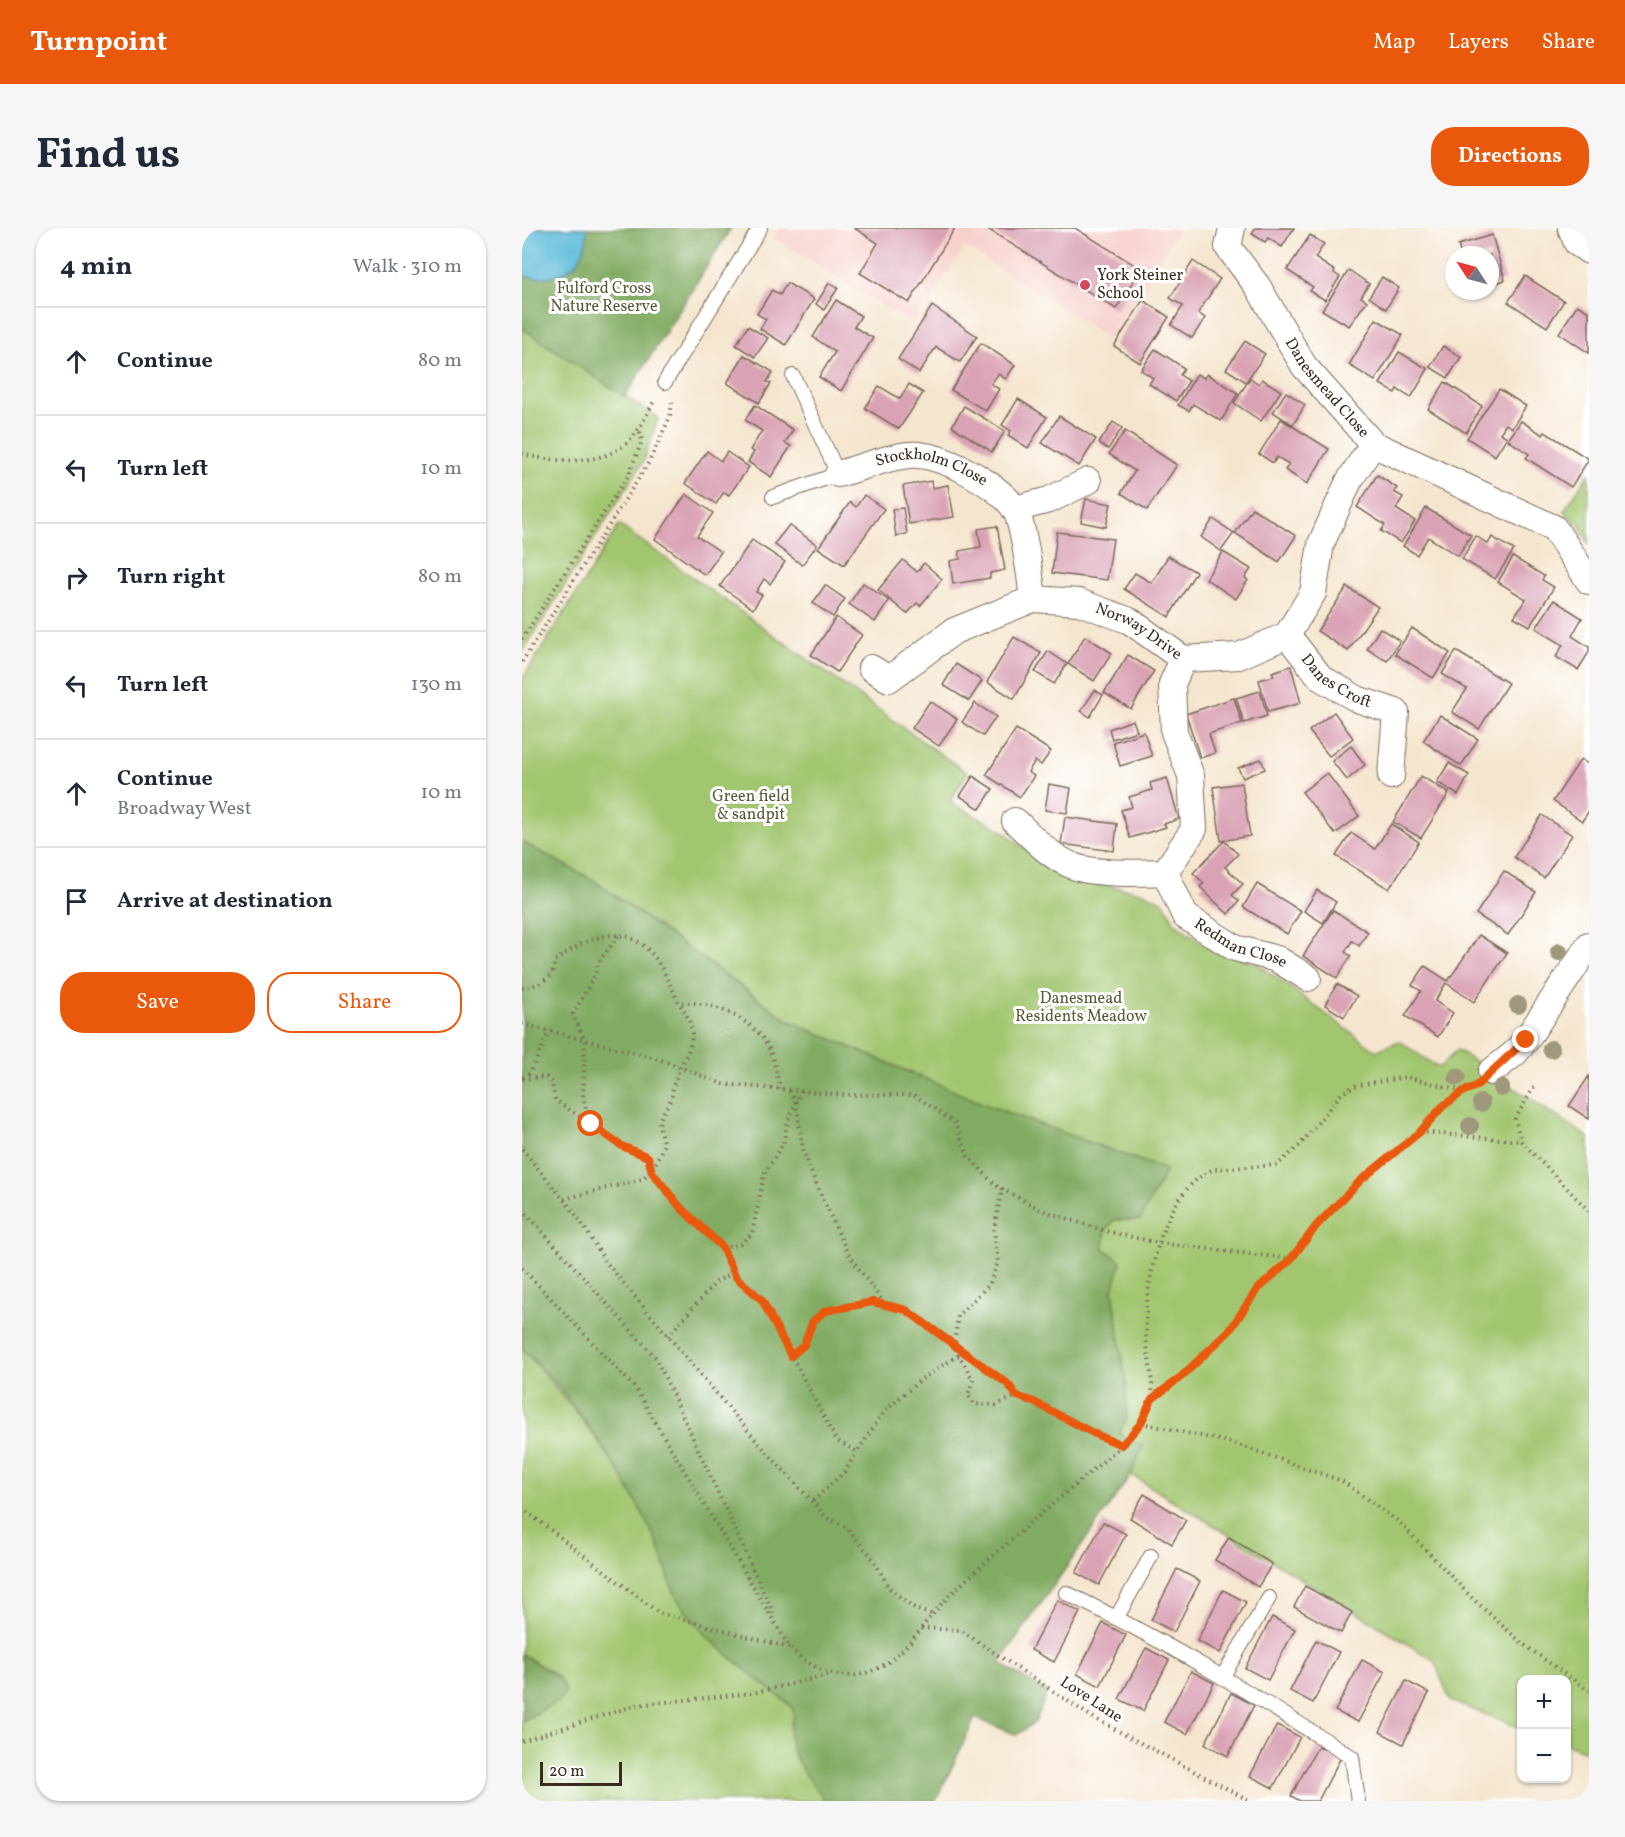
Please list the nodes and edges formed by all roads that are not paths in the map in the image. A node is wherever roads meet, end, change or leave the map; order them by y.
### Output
1 (760, 228) edge
2 (1232, 228) edge
3 (1571, 228) edge
4 (1589, 251) edge
5 (793, 376) dead end
6 (665, 382) road end
7 (1373, 444) junction
8 (838, 474) junction
9 (1088, 481) dead end
10 (773, 497) dead end
11 (1015, 509) junction
12 (1589, 581) edge
13 (1033, 599) junction
14 (1287, 635) junction
15 (1183, 659) junction
16 (871, 668) dead end
17 (1391, 776) dead end
18 (1015, 821) dead end
19 (1166, 872) junction
20 (1589, 945) edge
21 (1308, 978) dead end
22 (1491, 1072) road end
23 (1151, 1556) dead end
24 (1066, 1593) dead end
25 (1269, 1598) dead end
26 (1117, 1617) junction
27 (1223, 1676) junction
28 (1358, 1801) edge

1 - 6 lane
2 - 7 street, Danesmead Close
3 - 4 street
5 - 8 lane
7 - 12 street, Danesmead Close
7 - 14 street
8 - 10 lane
8 - 11 street, Stockholm Close
9 - 11 street
11 - 13 street
13 - 15 street, Norway Drive
13 - 16 street, Norway Drive
14 - 15 street, Norway Drive
14 - 17 street, Danes Croft
15 - 19 street
18 - 19 street
19 - 21 street, Redman Close
20 - 22 street
23 - 26 lane
24 - 26 lane
25 - 27 lane
26 - 27 lane
27 - 28 lane

